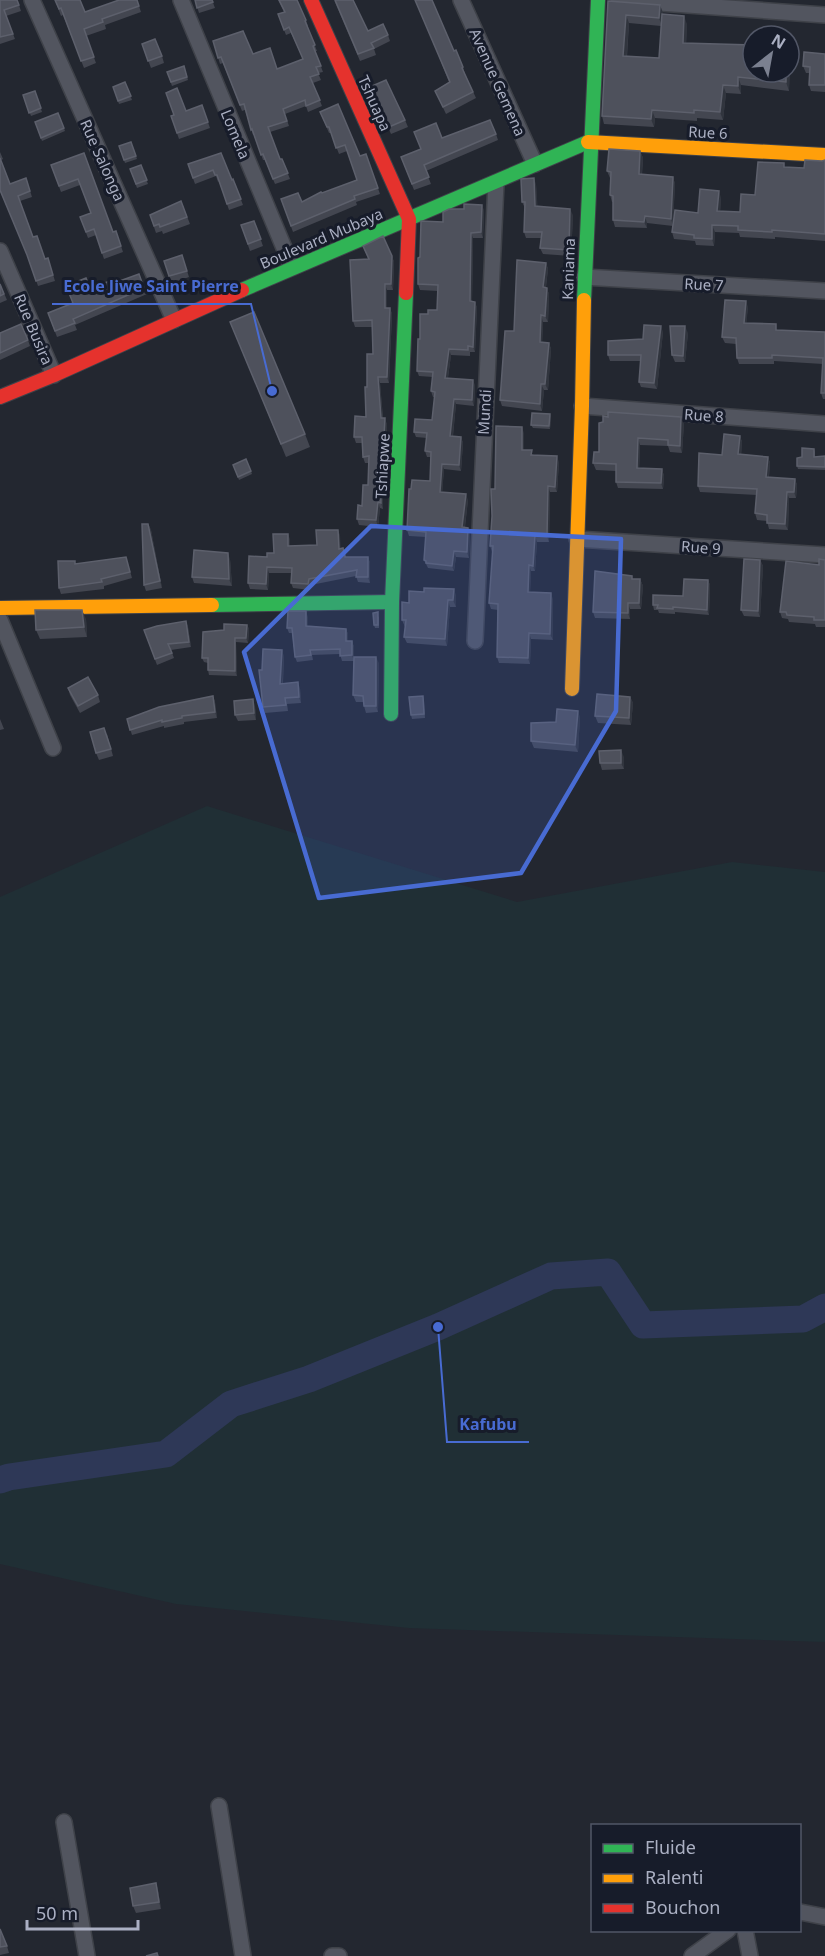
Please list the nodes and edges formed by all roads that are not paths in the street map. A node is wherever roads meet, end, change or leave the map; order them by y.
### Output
1 (32, 0) edge
2 (181, 0) edge
3 (311, 0) edge
4 (462, 0) edge
5 (598, 0) edge
6 (618, 0) edge
7 (825, 15) edge
8 (590, 142) junction
9 (825, 155) edge
10 (535, 164) junction
11 (496, 183) junction
12 (409, 219) junction
13 (0, 251) edge
14 (292, 267) junction
15 (584, 277) junction
16 (825, 291) edge
17 (174, 321) junction
18 (54, 375) junction
19 (0, 397) edge
20 (582, 406) junction
21 (825, 424) edge
22 (577, 538) junction
23 (825, 555) edge
24 (392, 602) junction
25 (0, 608) edge
26 (0, 620) edge
27 (475, 641) dead end
28 (572, 689) dead end
29 (391, 714) dead end
30 (53, 748) dead end
31 (219, 1806) dead end
32 (64, 1821) dead end
33 (801, 1912) edge
34 (825, 1917) edge
35 (725, 1932) edge
36 (745, 1932) edge
37 (87, 1956) edge
38 (243, 1956) edge
39 (332, 1956) edge
40 (339, 1956) edge
41 (692, 1956) edge
42 (750, 1956) edge

1 - 17 street, Rue Salonga
2 - 14 street, Lomela
3 - 12 street, Tshuapa
4 - 10 street, Avenue Gemena
5 - 8 street, Kaniama
6 - 7 street
8 - 9 street, Rue 6
8 - 10 street, Boulevard Mubaya
8 - 15 street, Kaniama
10 - 11 street, Boulevard Mubaya
11 - 12 street, Boulevard Mubaya
11 - 27 street, Mundi
12 - 14 street, Boulevard Mubaya
12 - 24 street, Tshiapwe
13 - 18 street, Rue Busira
14 - 17 street, Boulevard Mubaya
15 - 16 street, Rue 7
15 - 20 street, Kaniama
17 - 18 street, Boulevard Mubaya
18 - 19 street, Boulevard Mubaya
20 - 21 street, Rue 8
20 - 22 street, Kaniama
22 - 23 street, Rue 9
22 - 28 street, Kaniama
24 - 25 street
24 - 29 street, Tshiapwe
26 - 30 street
31 - 38 street
32 - 37 street
33 - 34 street
35 - 41 street
36 - 42 street
39 - 40 street

